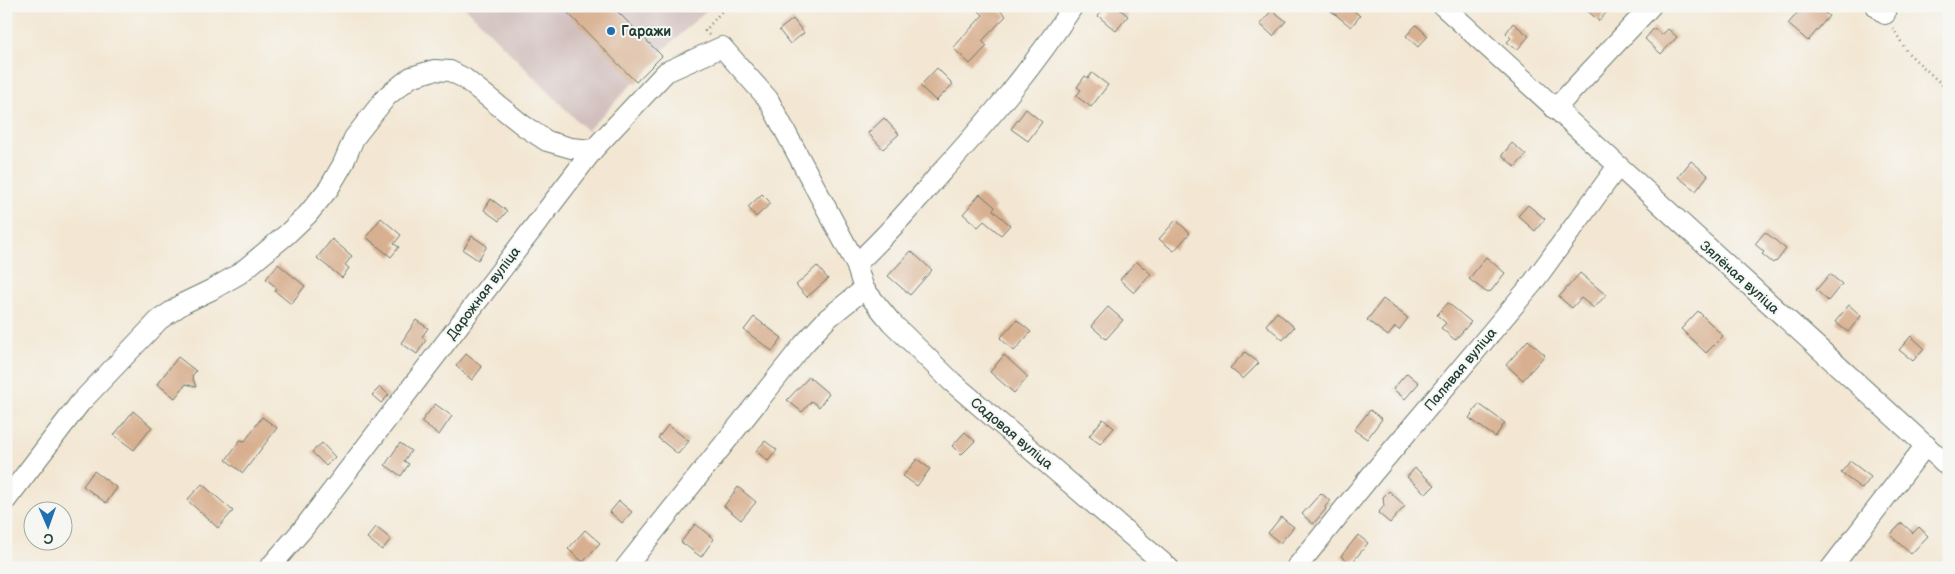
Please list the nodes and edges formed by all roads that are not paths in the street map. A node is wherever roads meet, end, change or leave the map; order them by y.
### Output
1 (1073, 6) edge
2 (1443, 6) edge
3 (1651, 6) edge
4 (722, 46) joint
5 (1555, 109) junction
6 (593, 150) junction
7 (1618, 166) junction
8 (856, 264) junction
9 (864, 289) junction
10 (1926, 445) junction
11 (1949, 466) edge
12 (6, 500) edge
13 (269, 568) edge
14 (626, 568) edge
15 (1169, 568) edge
16 (1296, 568) edge
17 (1831, 568) edge

1 - 8 street
2 - 5 street, Зялёная вуліца
3 - 5 street
4 - 6 street, Дарожная вуліца
4 - 8 street, Садовая вуліца
5 - 7 street, Зялёная вуліца
6 - 12 street
6 - 13 street, Дарожная вуліца
7 - 10 street, Зялёная вуліца
7 - 16 street, Палявая вуліца
8 - 9 street, Садовая вуліца
9 - 14 street
9 - 15 street, Садовая вуліца
10 - 11 street, Зялёная вуліца
10 - 17 street

